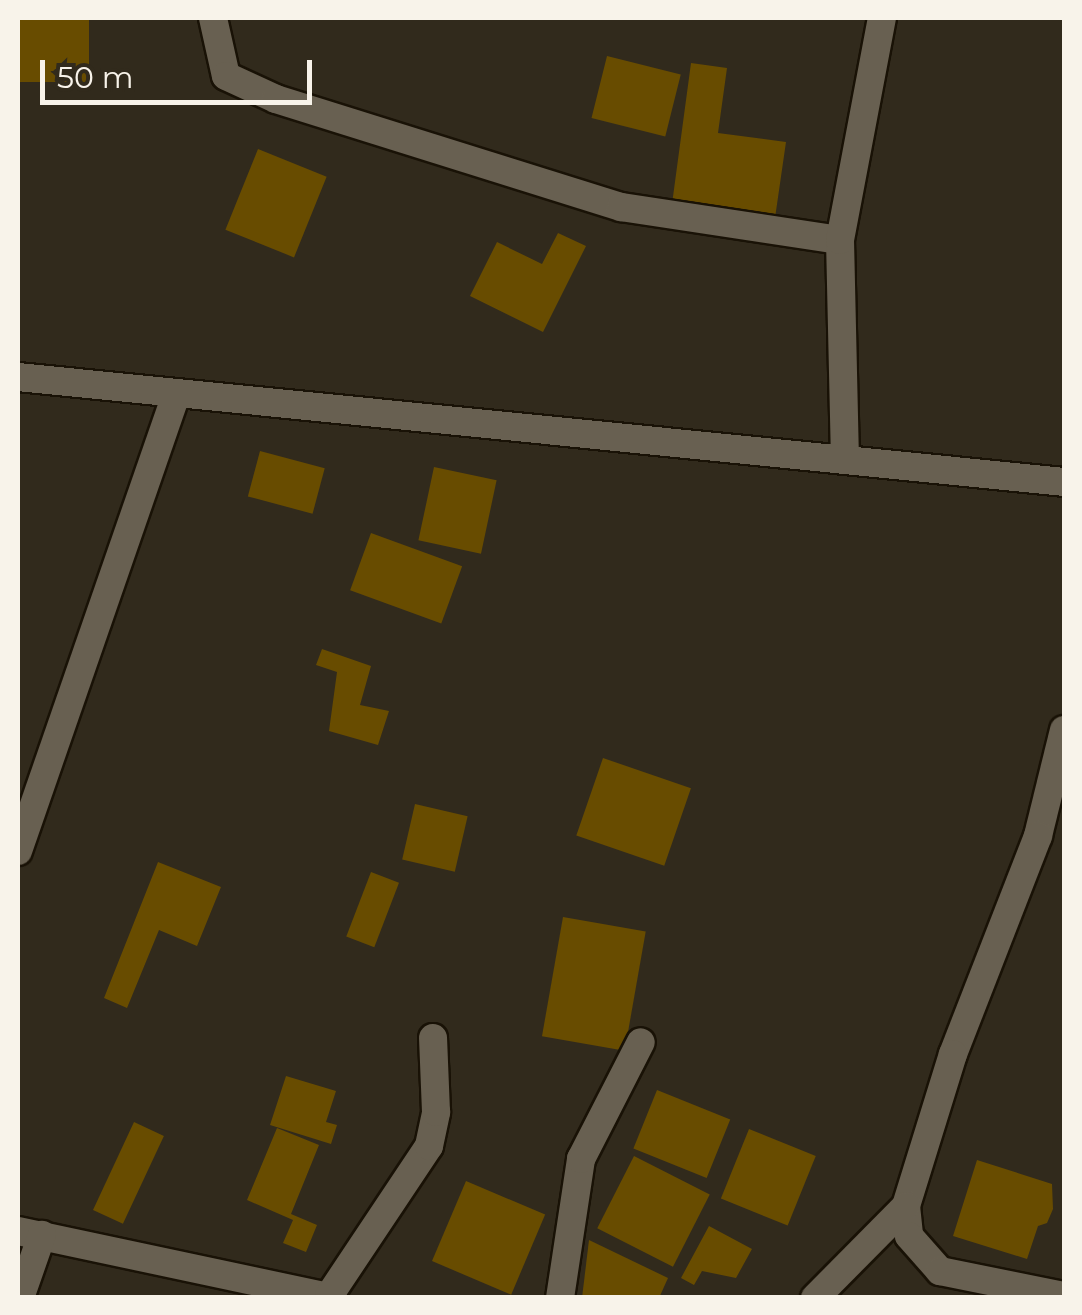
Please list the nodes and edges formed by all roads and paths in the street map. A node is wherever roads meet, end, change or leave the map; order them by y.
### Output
1 (213, 18) edge
2 (882, 18) edge
3 (840, 240) junction
4 (18, 377) edge
5 (176, 396) junction
6 (845, 458) junction
7 (1064, 485) edge
8 (1064, 730) edge
9 (18, 852) edge
10 (433, 1038) dead end
11 (641, 1042) dead end
12 (906, 1206) junction
13 (30, 1233) edge
14 (1025, 1293) edge
15 (1064, 1296) edge
16 (331, 1297) edge
17 (20, 1298) edge
18 (560, 1298) edge
19 (816, 1298) edge

1 - 3 street
2 - 3 street
3 - 6 street
4 - 5 street
5 - 6 street
5 - 9 street
6 - 7 street
8 - 12 street
10 - 16 street
11 - 18 street
12 - 14 street
12 - 19 street
13 - 16 street
13 - 17 street
14 - 15 street

